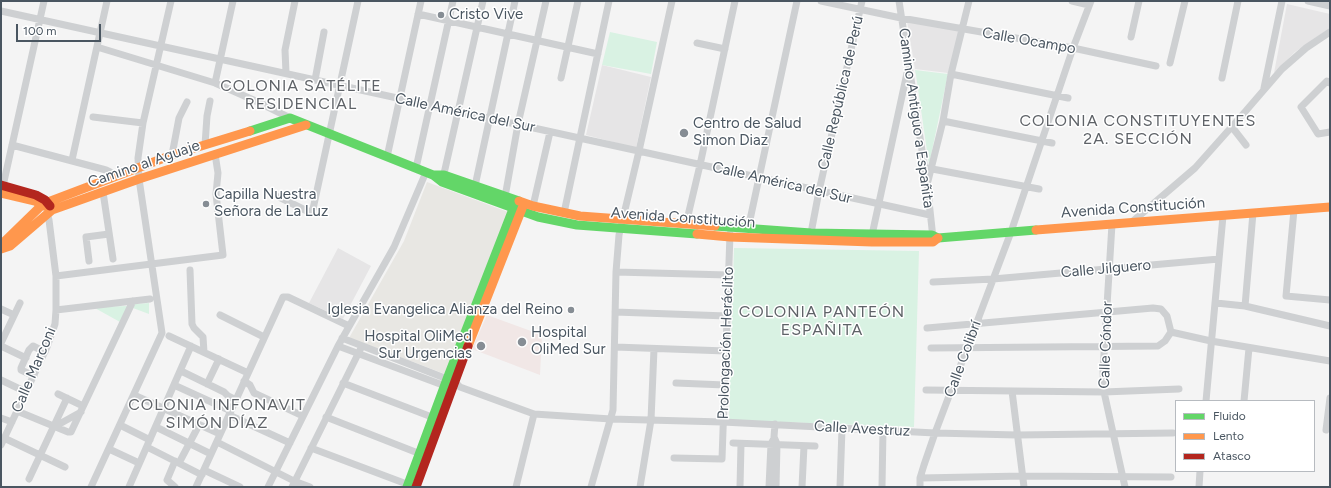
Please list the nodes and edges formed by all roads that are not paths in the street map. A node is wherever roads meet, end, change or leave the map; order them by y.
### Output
1 (44, 1) edge
2 (107, 1) edge
3 (171, 1) edge
4 (233, 1) edge
5 (295, 1) edge
6 (358, 1) edge
7 (421, 1) edge
8 (453, 1) edge
9 (483, 1) edge
10 (515, 1) edge
11 (546, 1) edge
12 (578, 1) edge
13 (609, 1) edge
14 (672, 1) edge
15 (735, 1) edge
16 (797, 1) edge
17 (821, 1) edge
18 (862, 1) edge
19 (899, 1) edge
20 (969, 1) edge
21 (1072, 1) edge
22 (1139, 1) edge
23 (1185, 1) edge
24 (1238, 1) edge
25 (1282, 1) edge
26 (1308, 1) edge
27 (1090, 3) edge
28 (1330, 6) edge
29 (860, 10) junction
30 (1, 11) edge
31 (418, 14) junction
32 (901, 18) junction
33 (40, 19) junction
34 (448, 21) junction
35 (477, 27) junction
36 (962, 29) junction
37 (100, 32) junction
38 (324, 32) dead end
39 (1330, 32) edge
40 (508, 34) junction
41 (1131, 38) dead end
42 (537, 40) junction
43 (697, 43) dead end
44 (161, 46) junction
45 (97, 47) junction
46 (568, 47) junction
47 (1073, 48) junction
48 (725, 49) junction
49 (598, 54) junction
50 (221, 59) junction
51 (1170, 63) dead end
52 (156, 66) junction
53 (1156, 66) dead end
54 (908, 68) junction
55 (286, 73) junction
56 (951, 74) junction
57 (561, 78) dead end
58 (1222, 78) dead end
59 (315, 80) junction
60 (215, 83) junction
61 (1330, 83) edge
62 (339, 85) junction
63 (1263, 90) junction
64 (1058, 95) junction
65 (399, 98) junction
66 (1068, 98) dead end
67 (210, 101) dead end
68 (187, 102) dead end
69 (430, 105) junction
70 (458, 111) junction
71 (93, 117) dead end
72 (290, 118) junction
73 (489, 118) junction
74 (943, 121) junction
75 (143, 123) junction
76 (518, 124) junction
77 (306, 125) junction
78 (1232, 127) junction
79 (550, 132) junction
80 (1330, 132) edge
81 (329, 133) junction
82 (580, 138) junction
83 (1043, 141) junction
84 (1052, 143) dead end
85 (12, 145) junction
86 (204, 145) junction
87 (1246, 145) dead end
88 (639, 151) junction
89 (216, 154) junction
90 (172, 155) junction
91 (386, 157) junction
92 (72, 160) junction
93 (700, 165) junction
94 (138, 167) junction
95 (416, 168) junction
96 (928, 168) junction
97 (430, 173) junction
98 (116, 175) junction
99 (759, 178) junction
100 (139, 179) junction
101 (443, 179) junction
102 (475, 186) junction
103 (2, 188) edge
104 (1027, 188) junction
105 (1039, 189) dead end
106 (819, 191) junction
107 (103, 192) junction
108 (279, 197) dead end
109 (504, 197) junction
110 (878, 204) junction
111 (522, 206) junction
112 (1330, 208) edge
113 (48, 210) junction
114 (1294, 210) junction
115 (564, 213) junction
116 (1254, 213) junction
117 (930, 215) junction
118 (1223, 216) junction
119 (1132, 222) junction
120 (622, 223) junction
121 (686, 224) junction
122 (1112, 224) junction
123 (748, 229) junction
124 (730, 232) junction
125 (1012, 232) junction
126 (811, 233) junction
127 (109, 234) junction
128 (872, 235) junction
129 (934, 238) junction
130 (1, 249) edge
131 (1219, 259) junction
132 (113, 260) dead end
133 (90, 261) dead end
134 (152, 265) junction
135 (1109, 268) junction
136 (190, 270) dead end
137 (616, 272) junction
138 (728, 275) junction
139 (56, 276) junction
140 (993, 279) junction
141 (933, 282) dead end
142 (150, 299) dead end
143 (1330, 300) edge
144 (133, 301) junction
145 (1216, 303) junction
146 (20, 304) dead end
147 (1245, 306) junction
148 (56, 310) junction
149 (2, 311) edge
150 (615, 312) junction
151 (1107, 313) junction
152 (14, 315) junction
153 (220, 315) dead end
154 (727, 316) junction
155 (976, 324) junction
156 (349, 326) junction
157 (1330, 326) edge
158 (927, 328) dead end
159 (1171, 332) junction
160 (169, 336) dead end
161 (264, 337) junction
162 (342, 338) junction
163 (1211, 341) junction
164 (1, 343) edge
165 (1, 346) edge
166 (191, 346) junction
167 (338, 346) junction
168 (362, 346) junction
169 (615, 347) junction
170 (967, 347) junction
171 (1105, 347) junction
172 (931, 348) dead end
173 (1249, 348) junction
174 (654, 349) junction
175 (726, 351) junction
176 (45, 352) junction
177 (204, 352) junction
178 (358, 354) junction
179 (26, 358) junction
180 (219, 359) junction
181 (1330, 361) edge
182 (181, 371) junction
183 (248, 372) junction
184 (34, 376) junction
185 (1, 380) edge
186 (244, 381) junction
187 (343, 383) junction
188 (206, 384) junction
189 (452, 384) junction
190 (676, 384) dead end
191 (174, 385) junction
192 (725, 385) junction
193 (1179, 389) dead end
194 (926, 390) dead end
195 (951, 391) junction
196 (1012, 391) junction
197 (26, 392) junction
198 (1104, 392) junction
199 (58, 394) dead end
200 (134, 395) junction
201 (228, 396) junction
202 (67, 398) junction
203 (1330, 398) edge
204 (236, 400) junction
205 (1206, 400) edge
206 (1244, 400) edge
207 (223, 407) junction
208 (82, 409) junction
209 (164, 409) junction
210 (17, 411) junction
211 (230, 413) junction
212 (534, 414) junction
213 (303, 416) junction
214 (326, 417) junction
215 (1, 418) edge
216 (437, 418) junction
217 (611, 419) junction
218 (651, 420) junction
219 (12, 422) junction
220 (723, 422) junction
221 (775, 424) junction
222 (199, 425) junction
223 (122, 426) junction
224 (156, 426) junction
225 (54, 427) junction
226 (842, 428) junction
227 (883, 430) junction
228 (1326, 430) dead end
229 (934, 433) junction
230 (1173, 433) dead end
231 (220, 434) junction
232 (1017, 434) junction
233 (1113, 434) junction
234 (4, 438) junction
235 (774, 441) junction
236 (217, 442) junction
237 (189, 443) junction
238 (733, 443) dead end
239 (148, 444) junction
240 (290, 444) junction
241 (742, 444) junction
242 (1, 445) edge
243 (804, 446) junction
244 (815, 446) dead end
245 (108, 448) junction
246 (311, 448) junction
247 (212, 454) junction
248 (41, 455) junction
249 (423, 455) junction
250 (674, 458) dead end
251 (177, 462) junction
252 (139, 463) junction
253 (65, 467) dead end
254 (203, 472) junction
255 (276, 472) junction
256 (1200, 472) edge
257 (1023, 476) junction
258 (1122, 476) junction
259 (1171, 477) dead end
260 (920, 478) junction
261 (30, 479) dead end
262 (294, 484) edge
263 (232, 485) edge
264 (132, 486) edge
265 (92, 487) edge
266 (175, 487) edge
267 (196, 487) edge
268 (240, 487) edge
269 (268, 487) edge
270 (310, 487) edge
271 (412, 487) edge
272 (516, 487) edge
273 (591, 487) edge
274 (640, 487) edge
275 (740, 487) edge
276 (769, 487) edge
277 (776, 487) edge
278 (802, 487) edge
279 (840, 487) edge
280 (882, 487) edge
281 (920, 487) edge
282 (1024, 487) edge
283 (1124, 487) edge
284 (1199, 487) edge

1 - 33 street
2 - 37 street
3 - 44 street
4 - 50 street
5 - 55 street
6 - 62 street
7 - 31 street
8 - 34 street
9 - 35 street
10 - 40 street
11 - 42 street
12 - 46 street
13 - 49 street
14 - 88 street
15 - 48 street
16 - 99 street
17 - 29 street, Calle Ocampo
18 - 29 street, Calle República de Perú
19 - 32 street, Camino Antiguo a Españita
20 - 36 street
21 - 27 street
22 - 41 street
23 - 51 street
24 - 58 street
25 - 63 street
26 - 28 street
27 - 47 street, Calle Colibrí
29 - 32 street, Calle Ocampo
29 - 106 street, Calle República de Perú
30 - 33 street, Calle América del Sur
31 - 34 street
31 - 65 street
32 - 36 street, Calle Ocampo
32 - 54 street, Camino Antiguo a Españita
33 - 37 street, Calle América del Sur
33 - 85 street
34 - 35 street
34 - 69 street
35 - 40 street
35 - 70 street
36 - 47 street, Calle Ocampo
36 - 56 street
37 - 44 street, Calle América del Sur
37 - 45 street
38 - 59 street
39 - 63 street
40 - 42 street
40 - 73 street
42 - 46 street
42 - 76 street
43 - 48 street
44 - 50 street, Calle América del Sur
44 - 52 street
45 - 52 street, Avenida Constitución
45 - 92 street
46 - 49 street
46 - 57 street
47 - 53 street, Calle Ocampo
47 - 64 street, Calle Colibrí
48 - 93 street
49 - 82 street
50 - 55 street, Calle América del Sur
50 - 60 street
52 - 60 street, Avenida Constitución
52 - 75 street
54 - 96 street, Camino Antiguo a Españita
54 - 110 street
55 - 59 street, Calle América del Sur
56 - 64 street
56 - 74 street
59 - 62 street, Calle América del Sur
60 - 72 street, Avenida Constitución
61 - 80 street
62 - 65 street, Calle América del Sur
62 - 81 street
63 - 78 street
64 - 66 street
64 - 83 street, Calle Colibrí
65 - 69 street, Calle América del Sur
65 - 91 street
67 - 86 street
68 - 90 street
69 - 70 street, Calle América del Sur
69 - 95 street
70 - 73 street, Calle América del Sur
70 - 101 street
71 - 75 street
72 - 77 main road, Avenida Constitución
72 - 86 main road, Camino al Aguaje
73 - 76 street, Calle América del Sur
73 - 102 street
74 - 83 street
74 - 96 street
75 - 94 street
76 - 79 street, Calle América del Sur
76 - 109 street
77 - 81 main road, Avenida Constitución
77 - 89 main road, Camino al Aguaje
78 - 87 street
78 - 119 street
79 - 82 street, Calle América del Sur
79 - 111 street
81 - 91 main road, Avenida Constitución
81 - 108 street
82 - 88 street, Calle América del Sur
82 - 115 street
83 - 84 street
83 - 104 street, Calle Colibrí
85 - 92 street
85 - 103 street
86 - 90 main road, Camino al Aguaje
88 - 93 street, Calle América del Sur
88 - 120 street
89 - 100 main road, Camino al Aguaje
89 - 134 street
90 - 94 main road, Camino al Aguaje
91 - 95 main road, Avenida Constitución
92 - 98 street
93 - 99 street, Calle América del Sur
93 - 121 street
94 - 98 main road, Camino al Aguaje
94 - 100 street
95 - 97 main road, Avenida Constitución
96 - 104 street
96 - 117 street, Camino Antiguo a Españita
97 - 101 main road, Avenida Constitución
97 - 156 street
98 - 113 main road, Camino al Aguaje
99 - 106 street, Calle América del Sur
99 - 123 street
100 - 107 main road, Camino al Aguaje
100 - 134 street
101 - 102 main road, Avenida Constitución
101 - 111 main road, Avenida Constitución
102 - 109 main road, Avenida Constitución
103 - 113 main road
104 - 105 street
104 - 125 street, Calle Colibrí
106 - 110 street, Calle América del Sur
106 - 126 street, Calle República de Perú
107 - 113 main road, Camino al Aguaje
107 - 127 street
109 - 111 main road, Avenida Constitución
110 - 117 street, Calle América del Sur
110 - 128 street
111 - 115 main road, Avenida Constitución
111 - 120 main road, Avenida Constitución
111 - 189 main road
112 - 114 main road, Avenida Constitución
113 - 130 main road, Camino al Aguaje
113 - 139 street, Calle Marconi
114 - 116 main road, Avenida Constitución
114 - 143 street
115 - 120 main road, Avenida Constitución
116 - 118 main road, Avenida Constitución
116 - 147 street
117 - 129 street, Camino Antiguo a Españita
118 - 119 main road, Avenida Constitución
118 - 131 street
119 - 122 main road, Avenida Constitución
120 - 121 main road, Avenida Constitución
120 - 124 main road, Avenida Constitución
120 - 137 street
121 - 124 main road, Avenida Constitución
122 - 125 main road, Avenida Constitución
122 - 135 street, Calle Cóndor
123 - 124 main road, Avenida Constitución
123 - 126 main road, Avenida Constitución
124 - 129 main road, Avenida Constitución
124 - 138 street, Prolongación Heráclito
125 - 129 main road, Avenida Constitución
125 - 140 street, Calle Colibrí
126 - 128 main road, Avenida Constitución
127 - 132 street
127 - 133 street
128 - 129 main road, Avenida Constitución
131 - 135 street, Calle Jilguero
131 - 145 street
134 - 139 street
134 - 200 street
135 - 140 street, Calle Jilguero
135 - 151 street, Calle Cóndor
136 - 177 street
137 - 138 street
137 - 150 street
138 - 154 street, Prolongación Heráclito
139 - 148 street, Calle Marconi
140 - 141 street, Calle Jilguero
140 - 155 street, Calle Colibrí
142 - 144 street
144 - 148 street
144 - 208 street
145 - 147 street
145 - 163 street
146 - 152 street
147 - 157 street
148 - 176 street, Calle Marconi
149 - 152 street
150 - 154 street
150 - 169 street
151 - 155 street
151 - 159 street
151 - 171 street, Calle Cóndor
152 - 164 street
153 - 161 street
154 - 175 street, Prolongación Heráclito
155 - 158 street
155 - 170 street, Calle Colibrí
156 - 161 street
156 - 162 street
159 - 163 street
159 - 171 street
160 - 166 street
161 - 183 street
162 - 167 street
162 - 168 street
163 - 173 street
163 - 205 street
165 - 179 street
166 - 177 street
166 - 182 street
167 - 178 street
167 - 213 street
168 - 178 street
168 - 189 street
169 - 174 street
169 - 217 street
170 - 171 street
170 - 172 street
170 - 195 street, Calle Colibrí
171 - 198 street, Calle Cóndor
173 - 181 street
173 - 206 street
174 - 175 street
174 - 218 street
175 - 192 street, Prolongación Heráclito
176 - 179 street
176 - 184 street, Calle Marconi
177 - 180 street
178 - 187 street
178 - 189 street
179 - 184 street
180 - 183 street
180 - 188 street
182 - 188 street
182 - 191 street
183 - 186 street
184 - 197 street, Calle Marconi
185 - 197 street
186 - 204 street
186 - 213 street
187 - 214 street
187 - 216 street
188 - 201 street
189 - 212 street, Calle Avestruz
189 - 216 main road
190 - 192 street
191 - 207 street
191 - 209 street
192 - 220 street, Prolongación Heráclito
193 - 198 street
194 - 195 street
195 - 196 street
195 - 229 street, Calle Colibrí
196 - 198 street
196 - 232 street
197 - 210 street, Calle Marconi
198 - 233 street, Calle Cóndor
199 - 202 street
200 - 209 street
200 - 223 street
201 - 204 street
201 - 207 street
202 - 208 street
202 - 225 street
203 - 228 street
204 - 211 street
207 - 211 street
208 - 225 street
208 - 225 street
209 - 222 street
209 - 224 street
210 - 219 street, Calle Marconi
210 - 225 street
211 - 231 street
211 - 240 street
212 - 217 street, Calle Avestruz
212 - 272 street
213 - 240 street
214 - 246 street
214 - 249 street
215 - 219 street
216 - 249 main road
217 - 218 street, Calle Avestruz
217 - 273 street
218 - 220 street, Calle Avestruz
218 - 274 street
219 - 234 street, Calle Marconi
220 - 221 street, Calle Avestruz
220 - 250 street, Prolongación Heráclito
221 - 226 street, Calle Avestruz
221 - 235 street
222 - 231 street
222 - 237 street
223 - 239 street
223 - 245 street
224 - 237 street
224 - 239 street
225 - 248 street
226 - 227 street, Calle Avestruz
226 - 279 street
227 - 229 street, Calle Avestruz
227 - 280 street
229 - 232 street, Calle Avestruz
229 - 260 street, Calle Colibrí
230 - 233 street, Calle Avestruz
231 - 236 street
232 - 233 street, Calle Avestruz
232 - 257 street
233 - 258 street, Calle Cóndor
234 - 242 street, Calle Marconi
234 - 248 street
235 - 241 street
235 - 243 street
235 - 276 street
235 - 277 street
236 - 247 street
236 - 255 street
237 - 247 street
237 - 251 street
238 - 241 street
239 - 251 street
239 - 252 street
240 - 255 street
241 - 275 street
243 - 244 street
243 - 278 street
245 - 252 street
245 - 265 street
246 - 262 street
246 - 271 street
247 - 254 street
248 - 253 street
248 - 261 street
249 - 271 main road
251 - 254 street
251 - 266 street
252 - 264 street
254 - 263 street
254 - 267 street
255 - 262 street
255 - 269 street
256 - 284 street
257 - 258 street
257 - 260 street
257 - 282 street
258 - 259 street
258 - 283 street, Calle Cóndor
260 - 281 street, Calle Colibrí
262 - 270 street
263 - 268 street

